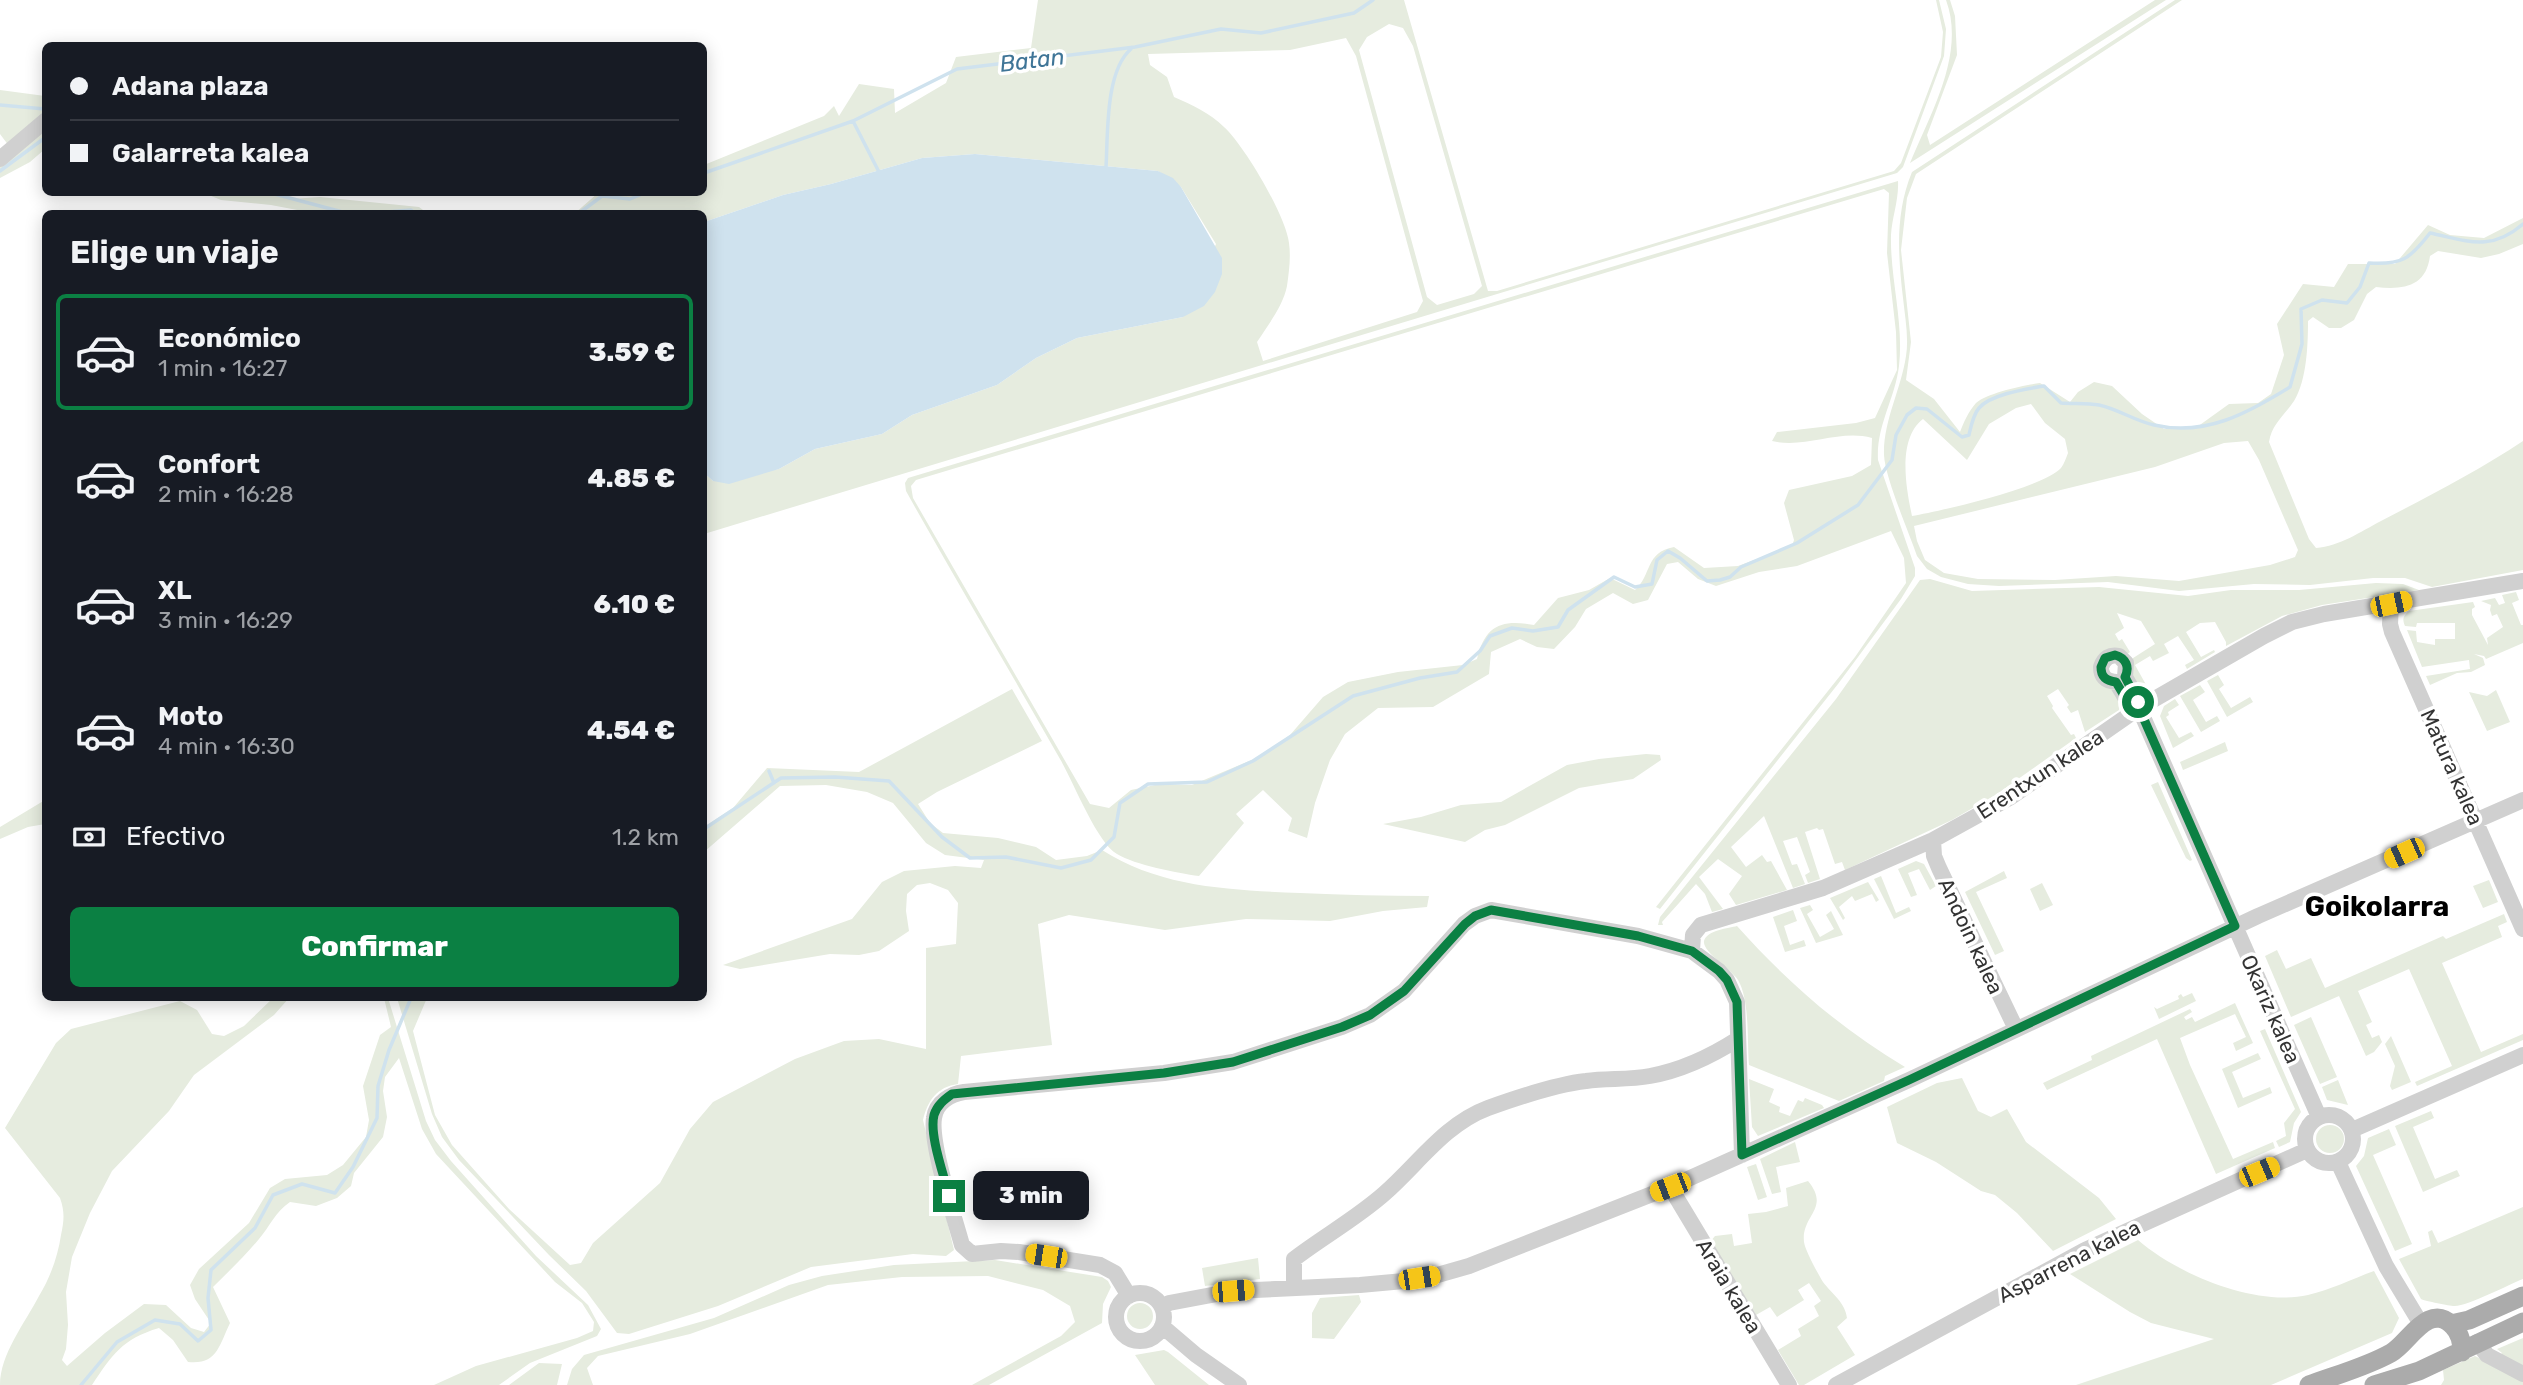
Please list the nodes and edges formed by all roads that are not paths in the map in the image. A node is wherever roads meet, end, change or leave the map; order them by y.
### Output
1 (42, 123) edge
2 (0, 159) edge
3 (2523, 581) edge
4 (2391, 604) junction
5 (2139, 708) junction
6 (2523, 800) edge
7 (2475, 821) junction
8 (1933, 840) junction
9 (2235, 926) junction
10 (2523, 929) edge
11 (1692, 951) junction
12 (2016, 1029) junction
13 (1738, 1039) junction
14 (2523, 1055) edge
15 (2319, 1117) junction
16 (2353, 1130) junction
17 (2307, 1150) junction
18 (1742, 1155) junction
19 (2338, 1162) junction
20 (1670, 1187) junction
21 (1294, 1287) junction
22 (1129, 1296) junction
23 (2523, 1297) edge
24 (1162, 1308) junction
25 (2523, 1322) edge
26 (2421, 1324) junction
27 (2451, 1324) junction
28 (1162, 1326) junction
29 (2406, 1340) junction
30 (2469, 1347) junction
31 (2419, 1371) junction
32 (2523, 1374) edge
33 (1239, 1385) edge
34 (1789, 1385) edge
35 (1836, 1385) edge
36 (2309, 1385) edge
37 (2374, 1385) edge

1 - 2 street
3 - 4 street, Erentxun kalea
4 - 5 street, Erentxun kalea
4 - 7 street, Matura kalea
5 - 8 street, Erentxun kalea
5 - 9 street, Okariz kalea
6 - 7 street
7 - 9 street
7 - 10 street, Matura kalea
8 - 11 street, Erentxun kalea
8 - 12 street, Andoin kalea
9 - 12 street
9 - 15 street, Okariz kalea
11 - 13 street
11 - 22 street
12 - 18 street
13 - 18 street
13 - 21 street
14 - 16 street
15 - 16 street
15 - 17 street
16 - 19 street
17 - 19 street
17 - 35 street, Asparrena kalea
18 - 20 street
19 - 26 street
20 - 21 street
20 - 34 street, Araia kalea
21 - 24 street
22 - 24 street
22 - 28 street
23 - 27 main road
24 - 28 street
25 - 30 main road
26 - 27 main road
26 - 29 main road
27 - 30 main road
28 - 33 street
29 - 31 main road
29 - 36 main road
30 - 31 main road
30 - 32 street
31 - 37 main road

